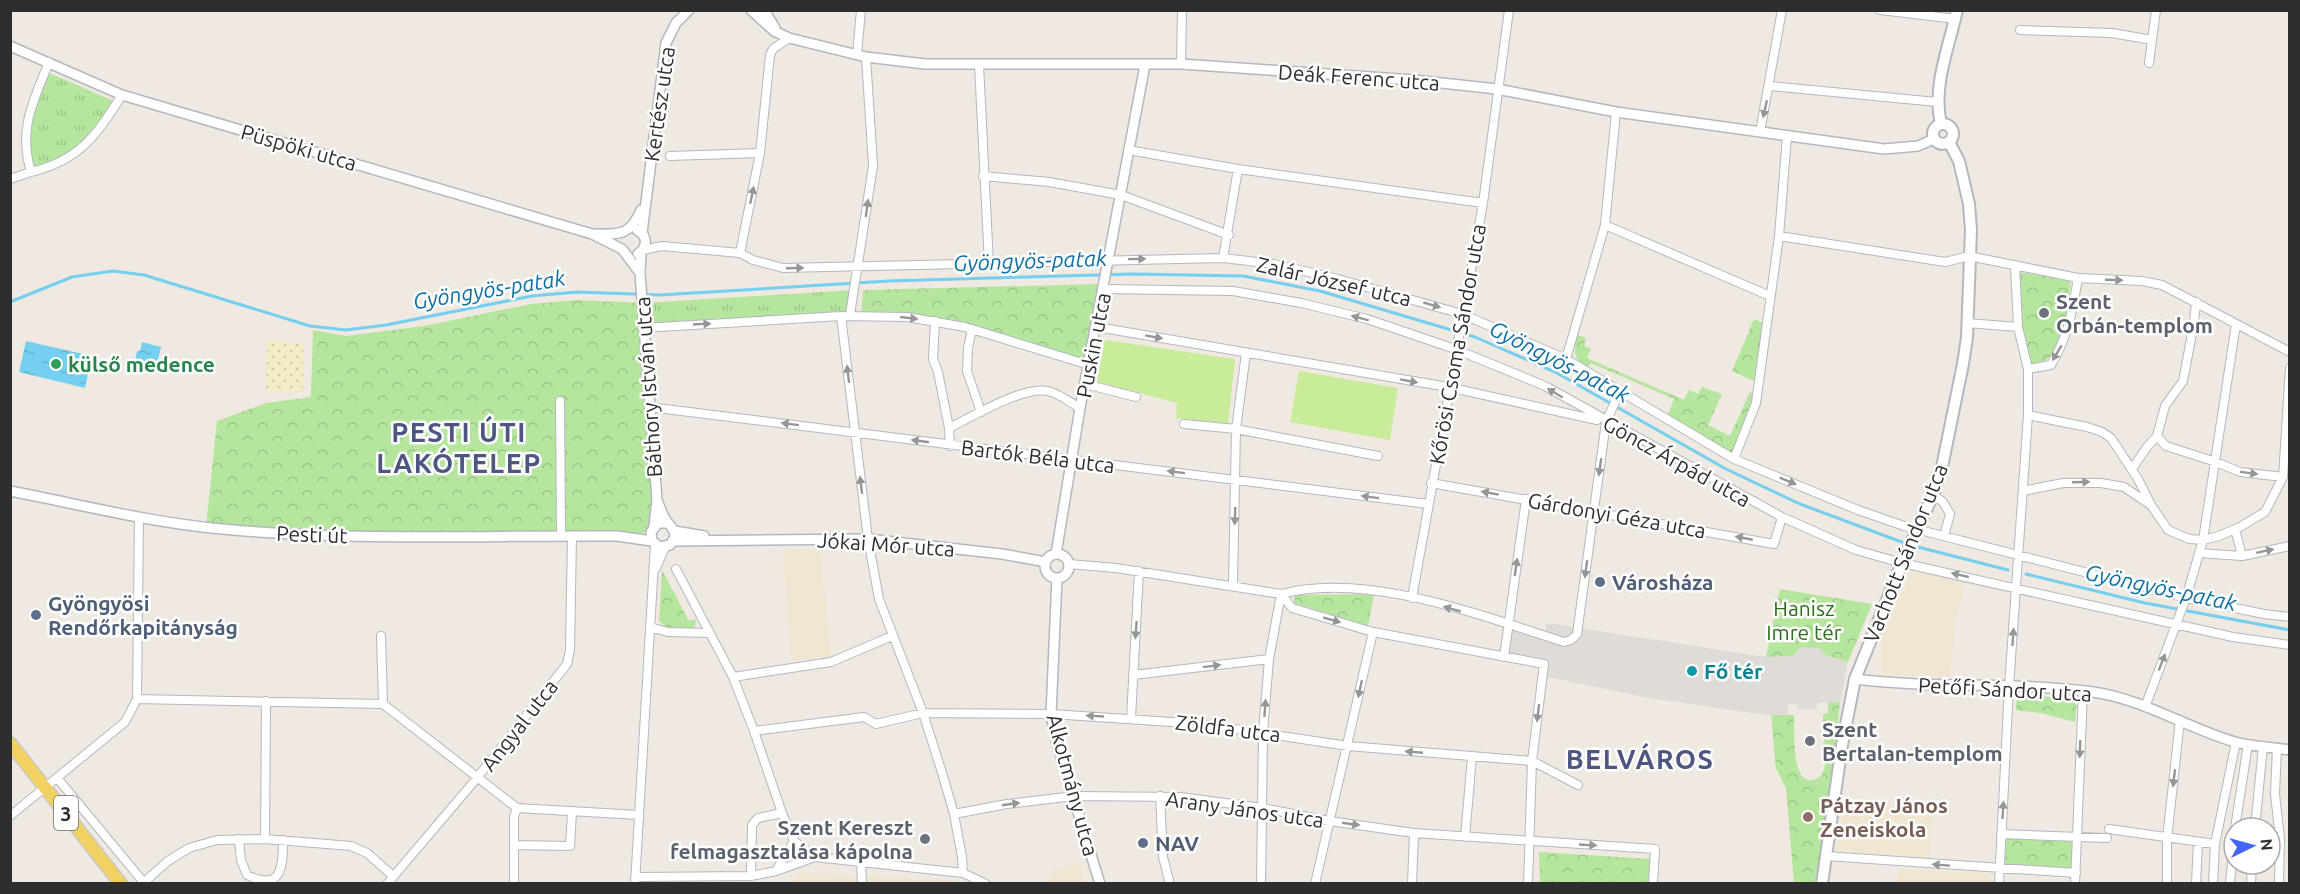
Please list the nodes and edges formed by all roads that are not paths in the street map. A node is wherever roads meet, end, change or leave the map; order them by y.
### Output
1 (696, 10) edge
2 (751, 10) edge
3 (764, 10) edge
4 (861, 10) edge
5 (1182, 10) edge
6 (1509, 10) edge
7 (1782, 10) edge
8 (1880, 10) edge
9 (2156, 10) edge
10 (687, 12) edge
11 (1956, 15) edge
12 (2020, 30) dead end
13 (785, 36) junction
14 (2152, 40) junction
15 (10, 46) edge
16 (862, 56) junction
17 (49, 63) junction
18 (2149, 63) dead end
19 (1145, 64) junction
20 (1181, 64) junction
21 (979, 65) junction
22 (1770, 86) junction
23 (1497, 89) junction
24 (122, 95) junction
25 (1937, 102) junction
26 (1616, 111) junction
27 (1941, 124) junction
28 (1760, 132) junction
29 (1787, 136) junction
30 (1934, 139) junction
31 (1949, 142) junction
32 (1128, 150) junction
33 (760, 153) junction
34 (670, 156) dead end
35 (1238, 169) junction
36 (31, 172) junction
37 (983, 176) junction
38 (10, 179) edge
39 (1121, 195) junction
40 (646, 199) junction
41 (1483, 203) junction
42 (1605, 225) junction
43 (627, 231) junction
44 (592, 234) junction
45 (1228, 234) junction
46 (644, 236) junction
47 (1779, 236) junction
48 (662, 246) junction
49 (624, 251) junction
50 (642, 251) junction
51 (740, 253) junction
52 (1969, 256) junction
53 (1223, 258) junction
54 (1109, 262) junction
55 (989, 264) junction
56 (2015, 265) junction
57 (859, 269) junction
58 (639, 273) junction
59 (2078, 278) junction
60 (1104, 288) junction
61 (1770, 296) junction
62 (2196, 302) junction
63 (850, 315) junction
64 (841, 316) junction
65 (1462, 317) junction
66 (935, 321) junction
67 (1967, 323) junction
68 (2236, 324) junction
69 (1097, 327) junction
70 (2018, 327) junction
71 (643, 328) junction
72 (972, 329) junction
73 (1456, 347) junction
74 (2289, 352) edge
75 (1246, 353) junction
76 (1566, 359) junction
77 (1089, 365) junction
78 (2289, 368) edge
79 (2028, 369) junction
80 (1085, 384) junction
81 (1448, 387) junction
82 (1620, 392) junction
83 (1136, 397) dead end
84 (560, 401) dead end
85 (649, 407) junction
86 (1080, 408) junction
87 (981, 412) junction
88 (2028, 415) junction
89 (1606, 422) junction
90 (1184, 424) dead end
91 (950, 428) junction
92 (1236, 429) junction
93 (855, 432) junction
94 (2157, 436) junction
95 (950, 446) junction
96 (1378, 456) dead end
97 (1072, 459) junction
98 (1734, 459) junction
99 (2216, 462) junction
100 (2132, 469) junction
101 (2286, 474) edge
102 (1236, 479) junction
103 (1431, 483) junction
104 (10, 491) edge
105 (2023, 491) junction
106 (1933, 495) junction
107 (1526, 499) junction
108 (657, 500) junction
109 (1428, 504) junction
110 (2151, 505) junction
111 (1594, 511) junction
112 (139, 517) junction
113 (1782, 518) junction
114 (671, 527) junction
115 (1917, 529) junction
116 (2235, 530) junction
117 (561, 536) junction
118 (572, 536) junction
119 (1944, 536) junction
120 (655, 538) junction
121 (724, 539) junction
122 (868, 539) junction
123 (2203, 540) junction
124 (674, 541) junction
125 (2289, 546) edge
126 (2199, 553) junction
127 (1056, 554) junction
128 (2019, 555) junction
129 (2242, 556) junction
130 (1046, 562) junction
131 (1902, 563) junction
132 (1069, 564) junction
133 (676, 569) dead end
134 (1139, 571) junction
135 (1058, 578) junction
136 (1233, 585) junction
137 (2017, 588) junction
138 (1281, 594) junction
139 (1412, 598) junction
140 (2186, 599) junction
141 (2289, 617) edge
142 (2177, 620) junction
143 (1508, 624) junction
144 (650, 627) junction
145 (1373, 632) junction
146 (709, 633) junction
147 (381, 636) dead end
148 (892, 636) junction
149 (2289, 645) edge
150 (1504, 657) junction
151 (1269, 659) junction
152 (1132, 675) junction
153 (733, 677) junction
154 (1855, 679) junction
155 (2009, 687) junction
156 (2083, 691) junction
157 (137, 699) junction
158 (266, 701) junction
159 (383, 704) junction
160 (2145, 707) junction
161 (923, 713) junction
162 (1051, 714) junction
163 (1131, 718) junction
164 (2180, 720) junction
165 (754, 731) junction
166 (1263, 732) junction
167 (2236, 742) junction
168 (10, 743) edge
169 (2248, 744) junction
170 (1348, 746) junction
171 (2264, 746) junction
172 (2277, 748) junction
173 (2289, 750) edge
174 (1472, 757) junction
175 (1532, 761) junction
176 (477, 778) junction
177 (58, 779) junction
178 (1578, 785) dead end
179 (47, 787) junction
180 (1074, 796) junction
181 (1160, 796) junction
182 (517, 808) junction
183 (1263, 808) junction
184 (572, 812) junction
185 (782, 813) junction
186 (954, 813) junction
187 (639, 815) junction
188 (10, 816) edge
189 (2237, 816) edge
190 (2256, 816) edge
191 (1329, 821) junction
192 (2109, 829) dead end
193 (1414, 833) junction
194 (2001, 834) junction
195 (1465, 837) junction
196 (2077, 837) junction
197 (2107, 838) dead end
198 (2167, 838) junction
199 (239, 839) junction
200 (265, 839) junction
201 (283, 840) junction
202 (794, 841) junction
203 (1529, 842) junction
204 (2198, 842) junction
205 (2215, 844) junction
206 (514, 845) junction
207 (1826, 856) junction
208 (815, 857) junction
209 (861, 862) junction
210 (2000, 869) junction
211 (776, 870) junction
212 (963, 873) junction
213 (2076, 873) junction
214 (393, 876) junction
215 (751, 876) junction
216 (635, 880) edge
217 (143, 883) edge
218 (121, 884) edge
219 (387, 884) edge
220 (514, 884) edge
221 (862, 884) edge
222 (986, 884) edge
223 (1100, 884) edge
224 (1170, 884) edge
225 (1262, 884) edge
226 (1315, 884) edge
227 (1412, 884) edge
228 (1528, 884) edge
229 (1653, 884) edge
230 (1822, 884) edge
231 (1999, 884) edge
232 (2075, 884) edge
233 (2167, 884) edge
234 (2196, 884) edge
235 (2213, 884) edge
236 (2278, 884) edge

1 - 10 street, Kertész utca
2 - 13 street
3 - 13 street
4 - 16 street
5 - 20 street
6 - 23 street, Kőrösi Csoma Sándor utca
7 - 22 street
8 - 11 street
9 - 14 street
10 - 40 street, Kertész utca
11 - 25 main road
12 - 14 street
13 - 16 street, Deák Ferenc utca
13 - 33 street
14 - 18 street
15 - 17 street, Püspöki utca
16 - 21 street, Deák Ferenc utca
57 -> 16 street
17 - 24 street, Püspöki utca
17 - 36 street
19 - 20 street, Deák Ferenc utca
19 - 21 street, Deák Ferenc utca
19 - 32 street, Puskin utca
20 - 23 street, Deák Ferenc utca
21 - 37 street
22 - 25 street
22 -> 28 street
23 - 26 street, Deák Ferenc utca
23 - 41 street, Kőrösi Csoma Sándor utca
24 - 36 street
24 - 44 street, Püspöki utca
25 - 27 main road
26 - 28 street, Deák Ferenc utca
26 - 42 street
27 - 30 main road
27 - 31 main road
28 - 29 street, Deák Ferenc utca
29 - 30 street, Deák Ferenc utca
29 - 47 street
30 - 31 main road
31 - 52 main road, Vachott Sándor utca
32 - 35 street
32 - 39 street, Puskin utca
33 - 34 street
51 -> 33 street
35 - 41 street
35 - 45 street
36 - 38 street
37 - 39 street
37 - 55 street
39 - 45 street
39 - 54 street, Puskin utca
40 - 43 street
40 - 46 street, Kertész utca
41 - 65 street, Kőrösi Csoma Sándor utca
42 - 61 street
42 - 76 street
43 - 44 street
43 - 46 street
43 - 49 street
44 - 49 street
45 - 53 street
46 - 48 street
46 - 50 street
47 - 52 street
47 - 61 street
48 - 50 street
48 - 51 street, Zalár József utca
49 - 50 street
49 - 58 street
50 - 58 street, Báthory István utca
51 -> 57 street, Zalár József utca
52 - 56 street
52 - 67 main road, Vachott Sándor utca
54 -> 53 street, Zalár József utca
53 -> 65 street, Zalár József utca
54 - 55 street, Zalár József utca
54 - 60 street, Puskin utca
55 - 57 street, Zalár József utca
56 - 59 street
56 - 70 street
57 - 63 street
58 - 71 street, Báthory István utca
59 -> 62 street
59 -> 79 street
60 - 69 street, Puskin utca
73 -> 60 street, Göncz Árpád utca
61 - 98 street
62 - 68 street
62 - 94 street
63 - 64 street
63 -> 66 street
71 -> 64 street
93 -> 64 street
65 - 73 street, Kőrösi Csoma Sándor utca
65 - 76 street, Zalár József utca
66 - 72 street
66 - 91 street
67 - 70 street
67 - 106 main road, Vachott Sándor utca
68 - 74 street
68 - 99 street
69 -> 75 street
69 - 77 street, Puskin utca
70 - 79 street
71 - 85 street, Báthory István utca
72 - 77 street
72 - 87 street
73 - 81 street, Kőrösi Csoma Sándor utca
89 -> 73 street, Göncz Árpád utca
75 -> 81 street
75 - 92 street
76 - 82 street, Zalár József utca
77 - 80 street, Puskin utca
78 - 101 street
79 - 88 street
80 - 83 street
80 - 86 street, Puskin utca
81 - 89 street
81 - 103 street, Kőrösi Csoma Sándor utca
82 - 89 street
82 - 98 street, Zalár József utca
84 - 117 street
93 -> 85 street, Bartók Béla utca
85 - 108 street, Báthory István utca
86 - 87 street
86 - 97 street, Puskin utca
87 - 91 street
88 - 100 street
88 - 105 street
89 -> 111 street
89 - 113 street, Göncz Árpád utca
90 - 92 street
91 - 95 street
92 - 96 street
92 - 102 street
95 -> 93 street, Bartók Béla utca
122 -> 93 street
94 - 99 street
94 - 100 street
95 - 97 street, Bartók Béla utca
102 -> 97 street, Bartók Béla utca
97 - 127 street, Puskin utca
98 -> 115 street
99 -> 101 street
99 - 123 street
100 - 110 street
101 - 116 street
109 -> 102 street, Bartók Béla utca
102 -> 136 street
107 -> 103 street, Gárdonyi Géza utca
103 - 109 street, Kőrösi Csoma Sándor utca
104 - 112 street, Pesti út
105 -> 110 street
105 - 128 street
106 - 115 main road, Vachott Sándor utca
106 - 119 street
107 - 111 street, Gárdonyi Géza utca
143 -> 107 street
108 - 114 street, Báthory István utca
108 - 120 street, Báthory István utca
109 - 139 street, Kőrösi Csoma Sándor utca
110 - 123 street
113 -> 111 street, Gárdonyi Géza utca
111 -> 143 street
112 - 117 street, Pesti út
112 - 157 street
113 - 131 street, Göncz Árpád utca
114 - 120 street, Pesti út
114 - 121 street, Jókai Mór utca
114 - 124 street
115 - 119 street
115 - 131 main road, Vachott Sándor utca
116 - 123 street
116 - 129 street
117 - 118 street, Pesti út
118 - 120 street, Pesti út
118 - 176 street, Angyal utca
119 - 128 street
120 - 124 street
120 - 144 street
121 - 122 street, Jókai Mór utca
121 - 124 street, Jókai Mór utca
122 - 130 street, Jókai Mór utca
122 - 148 street
123 - 126 street
129 -> 125 street
126 - 129 street
126 - 140 street
127 - 130 street
127 - 132 street
128 - 137 street
128 - 140 street
130 - 135 street
137 -> 131 street, Göncz Árpád utca
131 - 154 main road, Vachott Sándor utca
132 - 134 street
132 - 135 street
133 - 146 street
134 - 136 street
134 -> 152 street
135 - 162 street, Alkotmány utca
136 - 138 street
137 - 142 street, Göncz Árpád utca
155 -> 137 street
138 - 139 street
138 -> 145 street
138 - 151 street
143 -> 139 street
140 - 141 street
140 - 142 street
142 - 149 street, Göncz Árpád utca
160 -> 142 street
143 - 150 street
144 - 146 street
144 - 187 street
145 - 150 street
145 -> 170 street
146 - 153 street
147 - 159 street
148 - 153 street
148 - 161 street
150 -> 175 street
152 -> 151 street
166 -> 151 street
152 - 163 street
153 - 165 street
154 - 155 street, Petőfi Sándor utca
154 - 207 main road, Vachott Sándor utca
155 - 156 street, Petőfi Sándor utca
194 -> 155 street
156 - 160 street, Petőfi Sándor utca
156 -> 196 street
157 - 158 street
157 - 177 street
158 - 159 street
158 - 200 street
159 - 176 street
160 - 164 street, Petőfi Sándor utca
161 - 162 street, Zöldfa utca
161 - 165 street, Zöldfa utca
161 - 186 street
163 -> 162 street, Zöldfa utca
162 - 180 street, Alkotmány utca
163 - 166 street, Zöldfa utca
164 - 167 street, Petőfi Sándor utca
164 -> 198 street
165 - 185 street
166 - 170 street, Zöldfa utca
166 - 183 street
167 - 169 street, Petőfi Sándor utca
167 - 205 street
168 - 179 main road, 3
169 - 171 street, Petőfi Sándor utca
169 - 189 street
174 -> 170 street, Zöldfa utca
170 - 191 street
171 - 172 street, Petőfi Sándor utca
171 - 190 street
172 - 173 street, Petőfi Sándor utca
172 - 236 street
174 - 175 street, Zöldfa utca
174 - 195 street
175 - 178 street
175 - 203 street
176 - 182 street
176 - 214 street, Angyal utca
177 - 179 street
177 - 217 street
179 - 188 street
179 - 218 main road, 3
180 - 181 street, Arany János utca
186 -> 180 street, Arany János utca
180 - 223 street, Alkotmány utca
181 - 183 street, Arany János utca
181 - 224 street
182 - 184 street
182 - 206 street
183 - 191 street, Arany János utca
183 - 225 street
184 - 187 street
184 - 206 street
185 - 202 street
185 - 215 street
186 - 212 street
187 - 216 street
191 -> 193 street, Arany János utca
191 - 226 street
192 - 198 street
193 - 195 street, Arany János utca
193 - 227 street
194 - 196 street
194 - 210 street
195 - 203 street, Arany János utca
196 - 197 street
196 - 213 street
198 - 204 street
198 - 233 street
199 - 200 street
199 - 201 street
199 - 217 street
200 - 201 street
201 - 214 street
202 - 208 street
202 - 211 street
203 - 228 street
203 -> 229 street, Arany János utca
204 - 205 street
204 - 234 street
205 - 235 street
206 - 220 street
210 -> 207 street
207 - 230 main road, Vachott Sándor utca
208 - 209 street
208 - 211 street
209 - 212 street
209 - 221 street
210 - 213 street
210 - 231 street
211 - 215 street
212 - 222 street
213 - 232 street
214 - 219 street, Angyal utca
215 - 216 street

